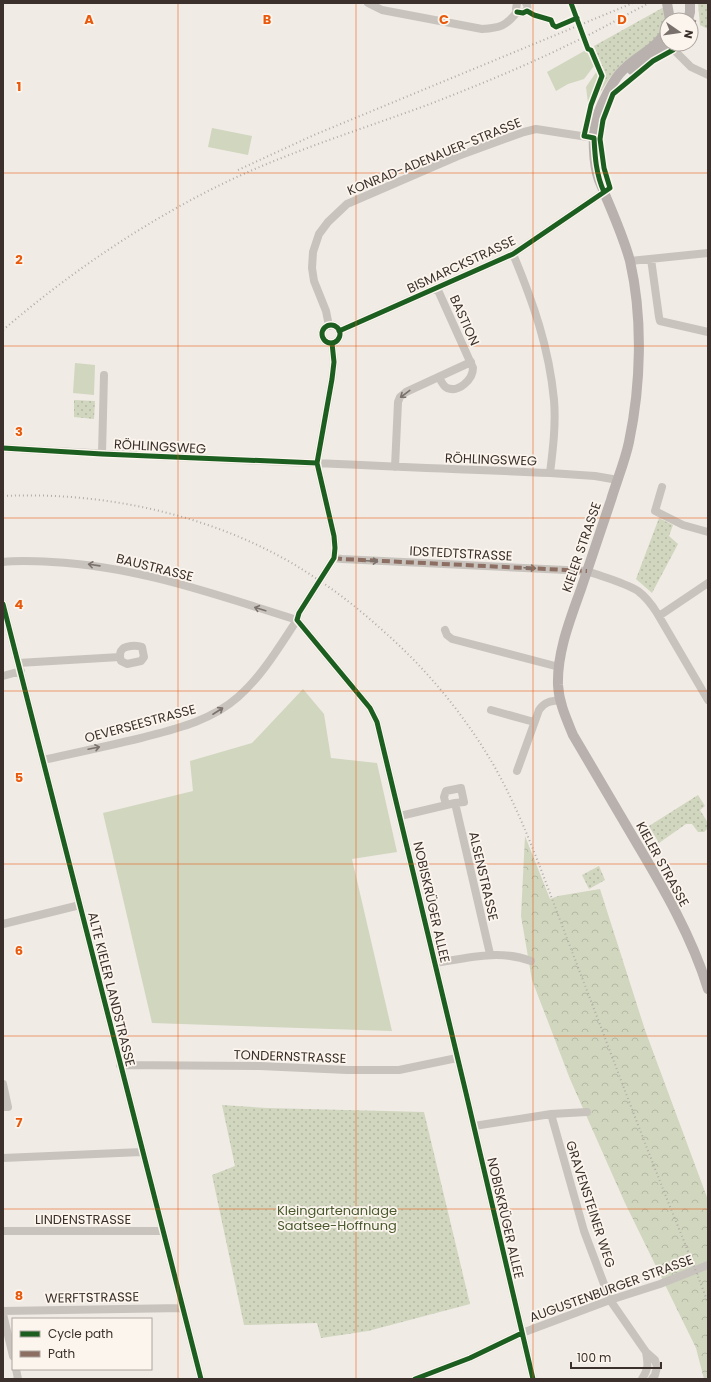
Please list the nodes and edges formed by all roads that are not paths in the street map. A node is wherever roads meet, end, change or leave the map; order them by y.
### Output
1 (368, 3) edge
2 (526, 3) edge
3 (517, 7) edge
4 (659, 50) edge
5 (677, 52) edge
6 (708, 75) edge
7 (594, 138) junction
8 (604, 192) junction
9 (708, 253) edge
10 (513, 254) junction
11 (651, 259) junction
12 (630, 261) junction
13 (437, 288) junction
14 (329, 326) junction
15 (339, 330) junction
16 (708, 332) edge
17 (332, 343) junction
18 (471, 362) junction
19 (104, 375) dead end
20 (440, 377) junction
21 (3, 448) edge
22 (102, 454) junction
23 (317, 463) junction
24 (395, 467) junction
25 (550, 473) junction
26 (618, 480) junction
27 (662, 487) dead end
28 (708, 532) edge
29 (334, 558) junction
30 (3, 562) edge
31 (587, 571) junction
32 (708, 583) edge
33 (3, 604) edge
34 (659, 616) junction
35 (297, 620) junction
36 (445, 630) dead end
37 (120, 657) dead end
38 (19, 667) junction
39 (559, 667) junction
40 (3, 676) edge
41 (560, 700) junction
42 (708, 700) edge
43 (491, 710) dead end
44 (534, 722) junction
45 (43, 760) junction
46 (517, 771) dead end
47 (455, 804) junction
48 (446, 805) junction
49 (400, 816) junction
50 (80, 905) junction
51 (3, 924) edge
52 (490, 954) junction
53 (531, 961) dead end
54 (435, 963) junction
55 (708, 989) edge
56 (457, 1058) junction
57 (120, 1065) junction
58 (3, 1084) edge
59 (3, 1107) edge
60 (587, 1112) dead end
61 (550, 1114) junction
62 (474, 1126) junction
63 (142, 1152) junction
64 (3, 1158) edge
65 (3, 1231) edge
66 (162, 1231) junction
67 (708, 1265) edge
68 (610, 1300) junction
69 (182, 1308) junction
70 (3, 1311) edge
71 (3, 1314) edge
72 (5, 1331) edge
73 (522, 1333) junction
74 (646, 1352) junction
75 (12, 1353) edge
76 (201, 1379) edge
77 (414, 1379) edge
78 (533, 1379) edge
79 (642, 1379) edge
80 (652, 1379) edge

1 - 3 street
2 - 3 street
4 - 7 main road, KIELER STRASSE
5 - 6 street
7 - 8 main road, KIELER STRASSE
7 - 14 street, KONRAD-ADENAUER-STRASSE
8 - 10 street, BISMARCKSTRASSE
8 - 12 main road, KIELER STRASSE
9 - 11 street
10 - 13 street, BISMARCKSTRASSE
10 - 25 street
11 - 12 street
11 - 16 street
12 - 26 main road, KIELER STRASSE
13 - 15 street, BISMARCKSTRASSE
13 - 18 street, BASTION
14 - 15 street
14 - 17 street
15 - 17 street
17 - 23 street
18 - 20 street, BASTION
18 - 20 street, BASTION
19 - 22 street
20 -> 24 street, BASTION
21 - 22 street, RÖHLINGSWEG
22 - 23 street, RÖHLINGSWEG
23 - 24 street, RÖHLINGSWEG
23 - 29 street
24 - 25 street, RÖHLINGSWEG
25 - 26 street, RÖHLINGSWEG
26 - 31 main road, KIELER STRASSE
27 - 28 street
29 -> 31 street, IDSTEDTSTRASSE
29 - 35 street
35 -> 30 street, BAUSTRASSE
31 - 34 street, IDSTEDTSTRASSE
31 - 39 main road, KIELER STRASSE
32 - 34 street
33 - 38 street, ALTE KIELER LANDSTRASSE
34 - 42 street, IDSTEDTSTRASSE
45 -> 35 street, OEVERSEESTRASSE
35 - 49 street, NOBISKRÜGER ALLEE
36 - 39 street
37 - 38 street
38 - 40 street
38 - 45 street, ALTE KIELER LANDSTRASSE
39 - 41 main road, KIELER STRASSE
41 - 44 street
41 - 55 main road, KIELER STRASSE
43 - 44 street
44 - 46 street
45 - 50 street, ALTE KIELER LANDSTRASSE
47 - 48 street
47 - 48 street
47 - 52 street, ALSENSTRASSE
48 - 49 street
49 - 54 street, NOBISKRÜGER ALLEE
50 - 51 street
50 - 57 street, ALTE KIELER LANDSTRASSE
52 - 53 street
52 - 54 street
54 - 56 street, NOBISKRÜGER ALLEE
56 - 57 street, TONDERNSTRASSE
56 - 62 street, NOBISKRÜGER ALLEE
57 - 63 street, ALTE KIELER LANDSTRASSE
58 - 59 street
60 - 61 street
61 - 62 street
61 - 68 street, GRAVENSTEINER WEG
62 - 73 street, NOBISKRÜGER ALLEE
63 - 64 street
63 - 66 street, ALTE KIELER LANDSTRASSE
65 - 66 street, LINDENSTRASSE
66 - 69 street, ALTE KIELER LANDSTRASSE
67 - 68 street, AUGUSTENBURGER STRASSE
68 - 73 street, AUGUSTENBURGER STRASSE
68 - 74 street, GRAVENSTEINER WEG
69 - 70 street, WERFTSTRASSE
69 - 76 street, ALTE KIELER LANDSTRASSE
71 - 72 street
72 - 75 street
73 - 77 street, AUGUSTENBURGER STRASSE
73 - 78 street, NOBISKRÜGER ALLEE
74 - 79 street
74 - 80 street, GRAVENSTEINER WEG

